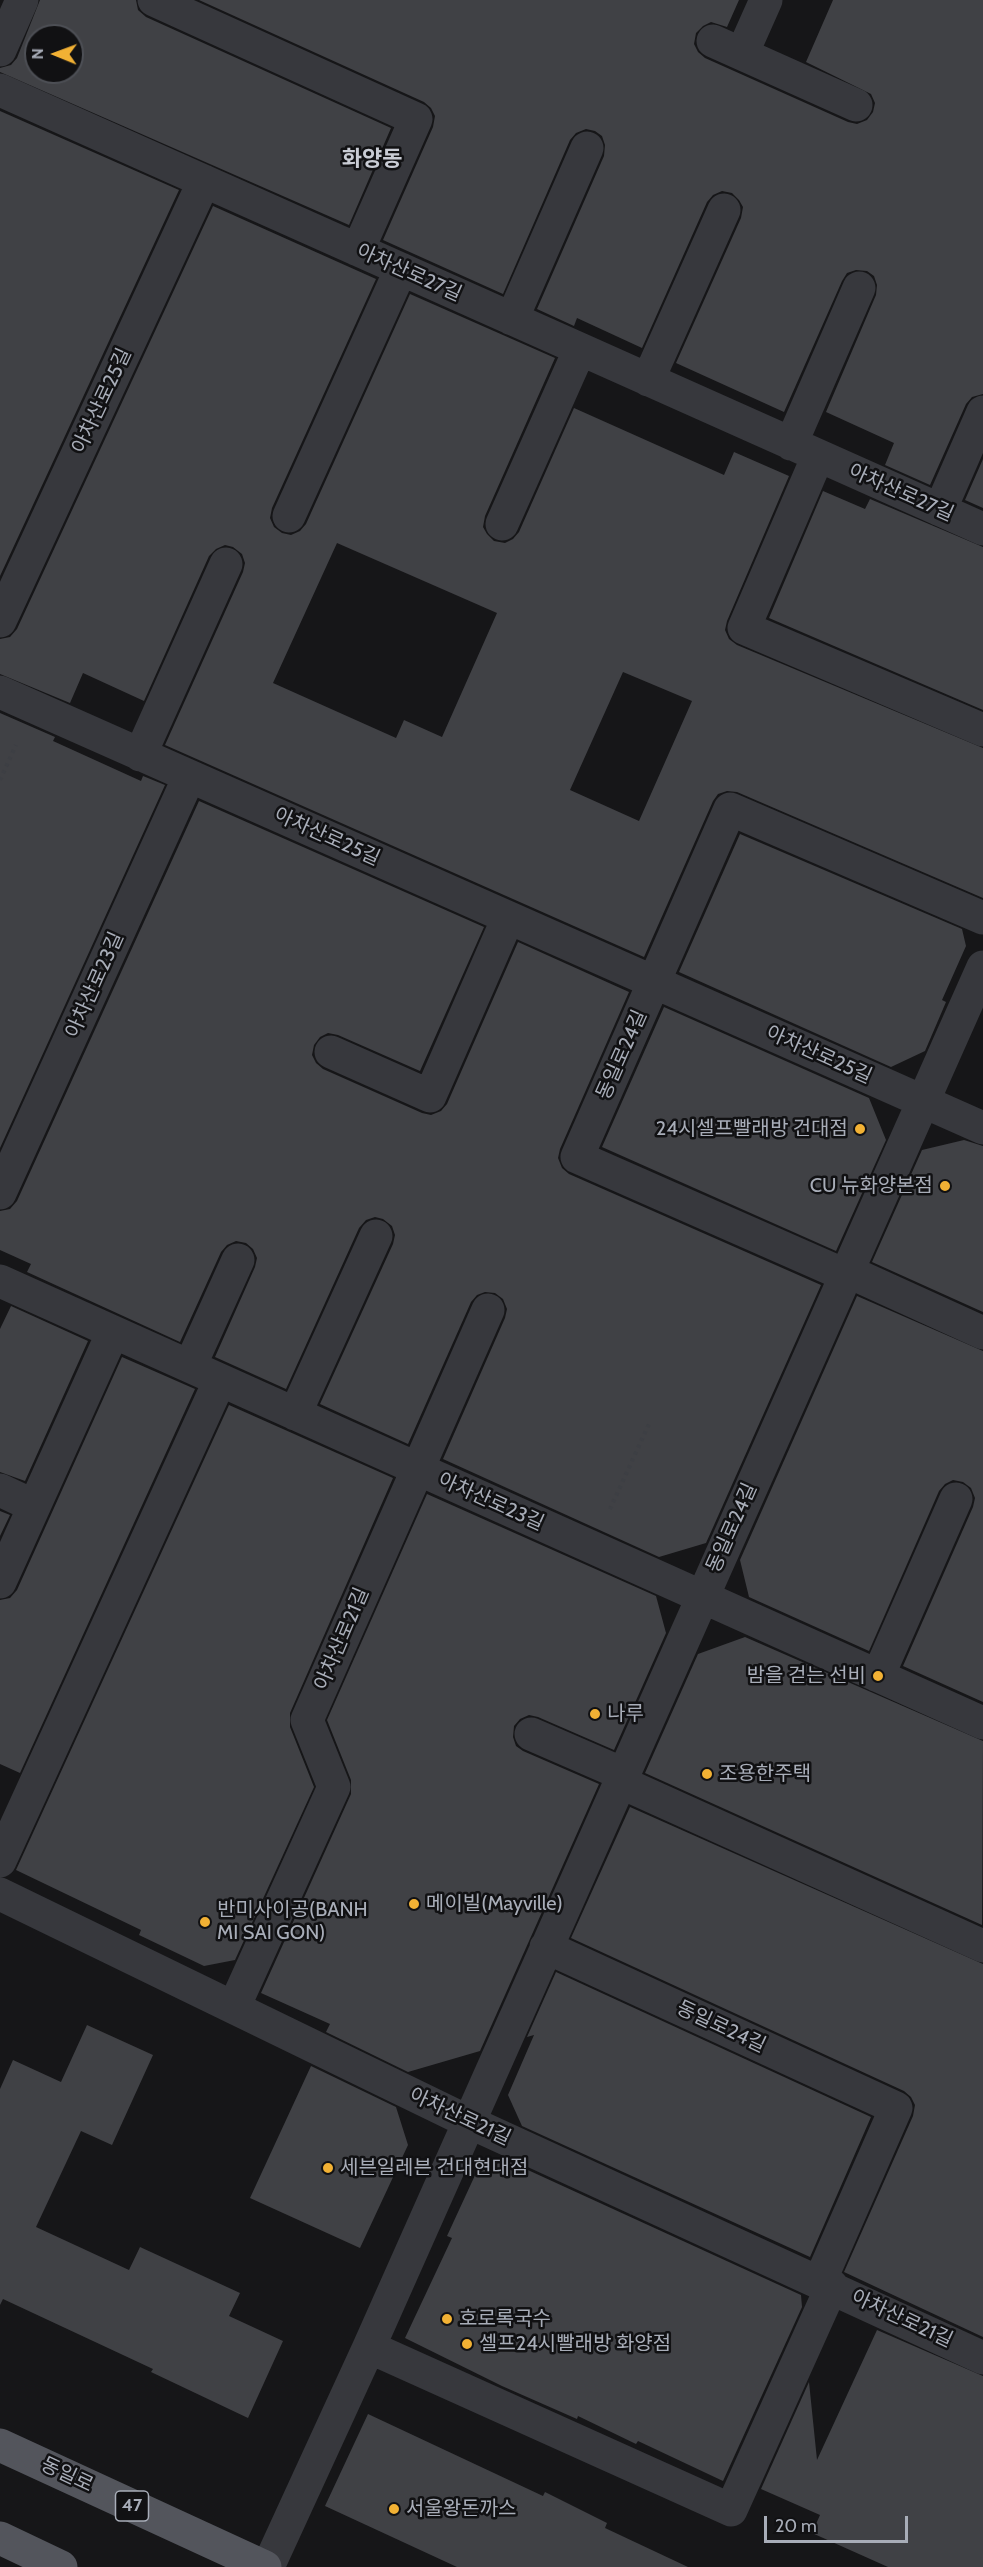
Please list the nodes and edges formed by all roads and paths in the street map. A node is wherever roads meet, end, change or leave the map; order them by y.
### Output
1 (22, 0) edge
2 (154, 0) edge
3 (766, 0) edge
4 (713, 41) dead end
5 (0, 50) edge
6 (742, 54) junction
7 (0, 90) edge
8 (856, 105) dead end
9 (587, 148) dead end
10 (204, 181) junction
11 (724, 210) dead end
12 (357, 250) junction
13 (400, 269) junction
14 (859, 288) dead end
15 (512, 319) junction
16 (580, 349) junction
17 (648, 380) junction
18 (983, 412) edge
19 (805, 450) junction
20 (940, 510) junction
21 (289, 516) dead end
22 (502, 524) dead end
23 (983, 530) edge
24 (226, 564) dead end
25 (0, 621) edge
26 (0, 693) edge
27 (983, 730) edge
28 (140, 755) junction
29 (189, 777) junction
30 (508, 918) junction
31 (983, 918) edge
32 (983, 967) edge
33 (655, 982) junction
34 (331, 1052) dead end
35 (923, 1102) junction
36 (983, 1128) edge
37 (0, 1193) edge
38 (376, 1236) dead end
39 (238, 1260) dead end
40 (846, 1273) junction
41 (0, 1281) edge
42 (488, 1310) dead end
43 (113, 1332) junction
44 (983, 1333) edge
45 (190, 1366) junction
46 (220, 1380) junction
47 (295, 1414) junction
48 (649, 1424) dead end
49 (416, 1468) junction
50 (0, 1490) edge
51 (956, 1499) dead end
52 (34, 1506) junction
53 (592, 1547) junction
54 (0, 1582) edge
55 (701, 1597) junction
56 (878, 1676) junction
57 (983, 1723) edge
58 (531, 1734) dead end
59 (622, 1778) junction
60 (0, 1861) edge
61 (0, 1894) edge
62 (983, 1946) edge
63 (546, 1947) junction
64 (234, 2007) junction
65 (469, 2122) junction
66 (826, 2284) junction
67 (369, 2347) junction
68 (983, 2358) edge
69 (0, 2445) edge
70 (0, 2538) edge
71 (61, 2567) edge
72 (266, 2567) edge

1 - 5 street
2 - 12 street
3 - 6 street
4 - 6 street
6 - 8 street
7 - 10 street, 아차산로27길
9 - 15 street
10 - 12 street, 아차산로27길
10 - 25 street, 아차산로25길
11 - 17 street
12 - 13 street, 아차산로27길
13 - 15 street, 아차산로27길
13 - 21 street
14 - 19 street
15 - 16 street, 아차산로27길
16 - 17 street, 아차산로27길
16 - 22 street
17 - 19 street, 아차산로27길
18 - 20 street
19 - 20 street, 아차산로27길
19 - 27 street
20 - 23 street, 아차산로27길
24 - 28 street
26 - 28 street, 아차산로25길
28 - 29 street, 아차산로25길
29 - 30 street, 아차산로25길
29 - 37 street, 아차산로23길
30 - 33 street, 아차산로25길
30 - 34 street
31 - 33 street
32 - 35 street, 동일로24길
33 - 35 street, 아차산로25길
33 - 40 street, 동일로24길
35 - 36 street, 아차산로25길
35 - 40 street, 동일로24길
38 - 47 street
39 - 45 street
40 - 44 street, 동일로24길
40 - 55 street, 동일로24길
41 - 43 street, 아차산로23길
42 - 49 street, 아차산로21길
43 - 45 street, 아차산로23길
43 - 52 street
45 - 46 street, 아차산로23길
46 - 47 street, 아차산로23길
46 - 60 street
47 - 49 street, 아차산로23길
48 - 53 path
49 - 53 street, 아차산로23길
49 - 64 street, 아차산로21길
50 - 52 street
51 - 56 street
52 - 54 street
53 - 55 street, 아차산로23길
55 - 56 street, 아차산로23길
55 - 59 street, 동일로24길
56 - 57 street, 아차산로23길
58 - 59 street
59 - 62 street
59 - 63 street, 동일로24길
61 - 64 street, 아차산로21길
63 - 65 street, 동일로24길
63 - 66 street, 동일로24길
64 - 65 street, 아차산로21길
65 - 66 street, 아차산로21길
65 - 67 street, 동일로24길
66 - 67 street
66 - 68 street, 아차산로21길
67 - 72 street, 동일로24길
69 - 72 main road, 동일로 / 47
70 - 71 main road

